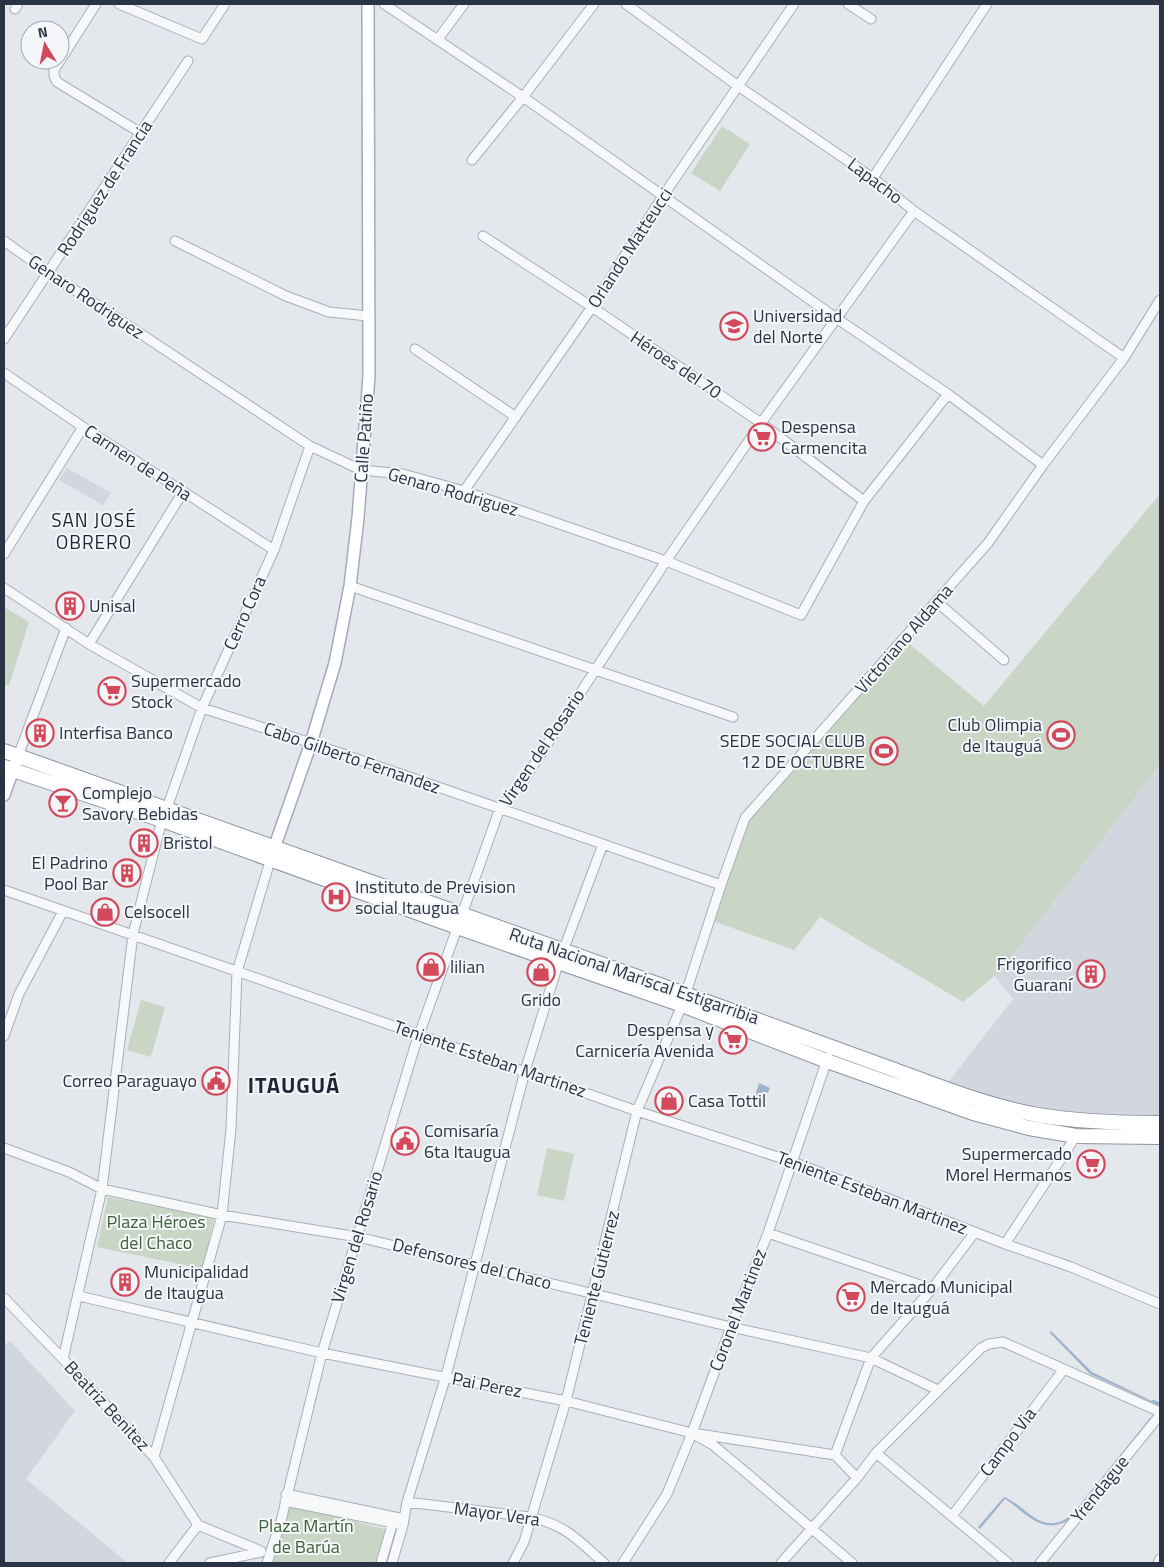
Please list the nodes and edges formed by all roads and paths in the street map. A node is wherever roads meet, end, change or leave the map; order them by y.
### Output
1 (96, 4) edge
2 (118, 4) edge
3 (225, 4) edge
4 (368, 4) edge
5 (384, 4) edge
6 (464, 4) edge
7 (594, 4) edge
8 (626, 4) edge
9 (794, 4) edge
10 (848, 4) edge
11 (987, 4) edge
12 (871, 20) dead end
13 (438, 40) junction
14 (188, 61) dead end
15 (738, 86) junction
16 (523, 97) junction
17 (141, 133) junction
18 (472, 160) dead end
19 (873, 178) junction
20 (663, 196) junction
21 (914, 211) junction
22 (483, 236) dead end
23 (4, 240) edge
24 (174, 241) dead end
25 (49, 273) junction
26 (1160, 300) edge
27 (592, 307) junction
28 (368, 316) junction
29 (836, 318) junction
30 (4, 339) edge
31 (414, 349) dead end
32 (1124, 358) junction
33 (4, 373) edge
34 (948, 394) junction
35 (516, 417) junction
36 (761, 423) junction
37 (83, 427) junction
38 (310, 446) junction
39 (1043, 465) junction
40 (361, 470) junction
41 (464, 491) junction
42 (183, 492) junction
43 (864, 501) junction
44 (274, 550) junction
45 (4, 554) edge
46 (666, 561) junction
47 (350, 586) junction
48 (4, 588) edge
49 (937, 602) junction
50 (66, 628) junction
51 (89, 644) junction
52 (1004, 660) dead end
53 (595, 670) junction
54 (202, 708) junction
55 (733, 717) dead end
56 (311, 743) junction
57 (4, 750) edge
58 (18, 756) junction
59 (8, 769) edge
60 (4, 795) edge
61 (500, 808) junction
62 (164, 814) junction
63 (603, 844) junction
64 (272, 854) junction
65 (721, 884) junction
66 (4, 890) edge
67 (63, 911) junction
68 (459, 921) junction
69 (133, 934) junction
70 (561, 956) junction
71 (237, 972) junction
72 (684, 1000) junction
73 (420, 1034) junction
74 (4, 1036) edge
75 (831, 1047) junction
76 (827, 1060) junction
77 (525, 1072) junction
78 (637, 1111) junction
79 (1160, 1123) edge
80 (1076, 1136) junction
81 (1160, 1137) edge
82 (4, 1148) edge
83 (793, 1162) junction
84 (102, 1189) junction
85 (222, 1215) junction
86 (975, 1232) junction
87 (768, 1233) junction
88 (358, 1237) junction
89 (1005, 1244) junction
90 (475, 1265) junction
91 (932, 1289) junction
92 (593, 1294) junction
93 (78, 1296) junction
94 (4, 1298) edge
95 (1160, 1304) edge
96 (192, 1322) junction
97 (731, 1327) junction
98 (322, 1353) junction
99 (63, 1358) junction
100 (871, 1358) junction
101 (1064, 1369) junction
102 (446, 1376) junction
103 (938, 1390) junction
104 (566, 1401) junction
105 (1160, 1413) edge
106 (692, 1434) junction
107 (876, 1452) junction
108 (835, 1455) junction
109 (154, 1457) junction
110 (857, 1478) junction
111 (286, 1497) junction
112 (407, 1502) junction
113 (952, 1516) junction
114 (530, 1517) junction
115 (393, 1520) junction
116 (404, 1522) junction
117 (198, 1525) junction
118 (812, 1530) junction
119 (274, 1540) junction
120 (261, 1552) junction
121 (1160, 1559) edge
122 (169, 1563) edge
123 (210, 1563) edge
124 (267, 1563) edge
125 (381, 1563) edge
126 (392, 1563) edge
127 (513, 1563) edge
128 (604, 1563) edge
129 (624, 1563) edge
130 (781, 1563) edge
131 (852, 1563) edge
132 (1008, 1563) edge
133 (1040, 1563) edge
134 (1158, 1563) edge

1 - 17 street
2 - 3 street
4 - 28 main road, Calle Patiño
5 - 13 street
6 - 13 street
7 - 16 street
8 - 15 street, Lapacho
9 - 15 street, Orlando Matteucci
10 - 12 street
11 - 19 street
13 - 16 street
14 - 17 street, Rodriguez de Francia
15 - 19 street, Lapacho
15 - 20 street, Orlando Matteucci
16 - 18 street
16 - 20 street
17 - 25 street, Rodriguez de Francia
19 - 21 street, Lapacho
20 - 27 street, Orlando Matteucci
20 - 29 street
21 - 29 street, Virgen del Rosario
21 - 32 street, Lapacho
22 - 27 street, Héroes del 70
23 - 25 street, Genaro Rodriguez
24 - 28 street
25 - 30 street, Rodriguez de Francia
25 - 38 street, Genaro Rodriguez
26 - 32 street, Victoriano Aldama
27 - 35 street, Orlando Matteucci
27 - 36 street, Héroes del 70
28 - 40 main road, Calle Patiño
29 - 34 street
29 - 36 street, Virgen del Rosario
31 - 35 street
32 - 39 street, Victoriano Aldama
33 - 37 street, Carmen de Peña
34 - 39 street
34 - 43 street
35 - 41 street, Orlando Matteucci
36 - 43 street, Héroes del 70
36 - 46 street, Virgen del Rosario
37 - 42 street, Carmen de Peña
37 - 45 street
38 - 40 street, Genaro Rodriguez
38 - 44 street, Cerro Cora
39 - 49 street, Victoriano Aldama
40 - 41 street, Genaro Rodriguez
40 - 47 main road, Calle Patiño
41 - 46 street, Genaro Rodriguez
42 - 44 street, Carmen de Peña
42 - 51 street
43 - 46 street, Genaro Rodriguez
44 - 54 street, Cerro Cora
46 - 53 street, Virgen del Rosario
47 - 53 street
47 - 56 main road, Calle Patiño
48 - 50 street, Cabo Gilberto Fernandez
49 - 52 street
49 - 65 street, Victoriano Aldama
50 - 51 street, Cabo Gilberto Fernandez
50 - 58 street
51 - 54 street, Cabo Gilberto Fernandez
53 - 55 street
53 - 61 street, Virgen del Rosario
54 - 56 street, Cabo Gilberto Fernandez
54 - 62 street, Cerro Cora
56 - 61 street, Cabo Gilberto Fernandez
56 - 64 main road, Calle Patiño
57 - 58 highway, Ruta Nacional Mariscal Estigarribia
58 - 59 main road
58 - 62 highway, Ruta Nacional Mariscal Estigarribia
59 - 60 main road
59 - 62 highway, Ruta Nacional Mariscal Estigarribia
61 - 63 street, Cabo Gilberto Fernandez
61 - 68 street, Virgen del Rosario
62 - 64 highway, Ruta Nacional Mariscal Estigarribia
62 - 69 street, Cerro Cora
63 - 65 street, Cabo Gilberto Fernandez
63 - 70 street
64 - 68 highway, Ruta Nacional Mariscal Estigarribia
64 - 71 street
65 - 72 street, Victoriano Aldama
66 - 67 street, Teniente Esteban Martinez
67 - 69 street, Teniente Esteban Martinez
67 - 74 street
68 - 70 highway, Ruta Nacional Mariscal Estigarribia
68 - 73 street, Virgen del Rosario
69 - 71 street, Teniente Esteban Martinez
69 - 84 street, Cerro Cora
70 - 72 highway, Ruta Nacional Mariscal Estigarribia
70 - 77 street
71 - 73 street, Teniente Esteban Martinez
71 - 85 street
72 - 75 highway, Ruta Nacional Mariscal Estigarribia
72 - 76 highway, Ruta Nacional Mariscal Estigarribia
72 - 78 street, Teniente Gutierrez
73 - 77 street, Teniente Esteban Martinez
73 - 88 street, Virgen del Rosario
75 - 76 street, Coronel Martinez
75 - 79 highway, Ruta Nacional Mariscal Estigarribia
76 - 80 highway, Ruta Nacional Mariscal Estigarribia
76 - 83 street, Coronel Martinez
77 - 78 street, Teniente Esteban Martinez
77 - 90 street
78 - 83 street, Teniente Esteban Martinez
78 - 92 street, Teniente Gutierrez
80 - 81 highway, Ruta Nacional Mariscal Estigarribia
80 - 89 street
82 - 84 street, Defensores del Chaco
83 - 86 street, Teniente Esteban Martinez
83 - 87 street, Coronel Martinez
84 - 85 street, Defensores del Chaco
84 - 93 street, Cerro Cora
85 - 88 street, Defensores del Chaco
85 - 96 street
86 - 89 street, Teniente Esteban Martinez
86 - 91 street, Teniente Esteban Martinez
87 - 91 street
87 - 97 street, Coronel Martinez
88 - 90 street, Defensores del Chaco
88 - 98 street, Virgen del Rosario
89 - 95 street, Teniente Esteban Martinez
90 - 92 street, Defensores del Chaco
90 - 102 street
91 - 100 street, Teniente Esteban Martinez
92 - 97 street, Defensores del Chaco
92 - 104 street, Teniente Gutierrez
93 - 96 street, Pai Perez
93 - 99 street, Cerro Cora
94 - 99 street, Beatriz Benitez
96 - 98 street, Pai Perez
96 - 109 street
97 - 100 street, Defensores del Chaco
97 - 106 street, Coronel Martinez
98 - 102 street, Pai Perez
98 - 111 street, Virgen del Rosario
99 - 109 street, Beatriz Benitez
100 - 103 street, Defensores del Chaco
100 - 108 street, Teniente Esteban Martinez
101 - 103 street
101 - 105 street
101 - 113 street, Campo Via
102 - 104 street, Pai Perez
102 - 112 street
103 - 107 street
104 - 106 street, Pai Perez
104 - 114 street, Teniente Gutierrez
105 - 133 street, Yrendague
106 - 108 street
106 - 118 street, Pai Perez
106 - 129 street, Coronel Martinez
107 - 110 street
107 - 113 street
108 - 110 street
109 - 117 street, Beatriz Benitez
110 - 118 street
111 - 115 street
111 - 119 street, Virgen del Rosario
112 - 114 street, Mayor Vera
112 - 115 street
112 - 116 street
113 - 132 street
114 - 127 street, Teniente Gutierrez
114 - 128 street, Mayor Vera
115 - 116 street
115 - 125 street
116 - 126 street
117 - 120 street
117 - 122 street
118 - 130 street
118 - 131 street, Pai Perez
119 - 120 street
119 - 124 street, Virgen del Rosario
120 - 123 street
121 - 134 street

